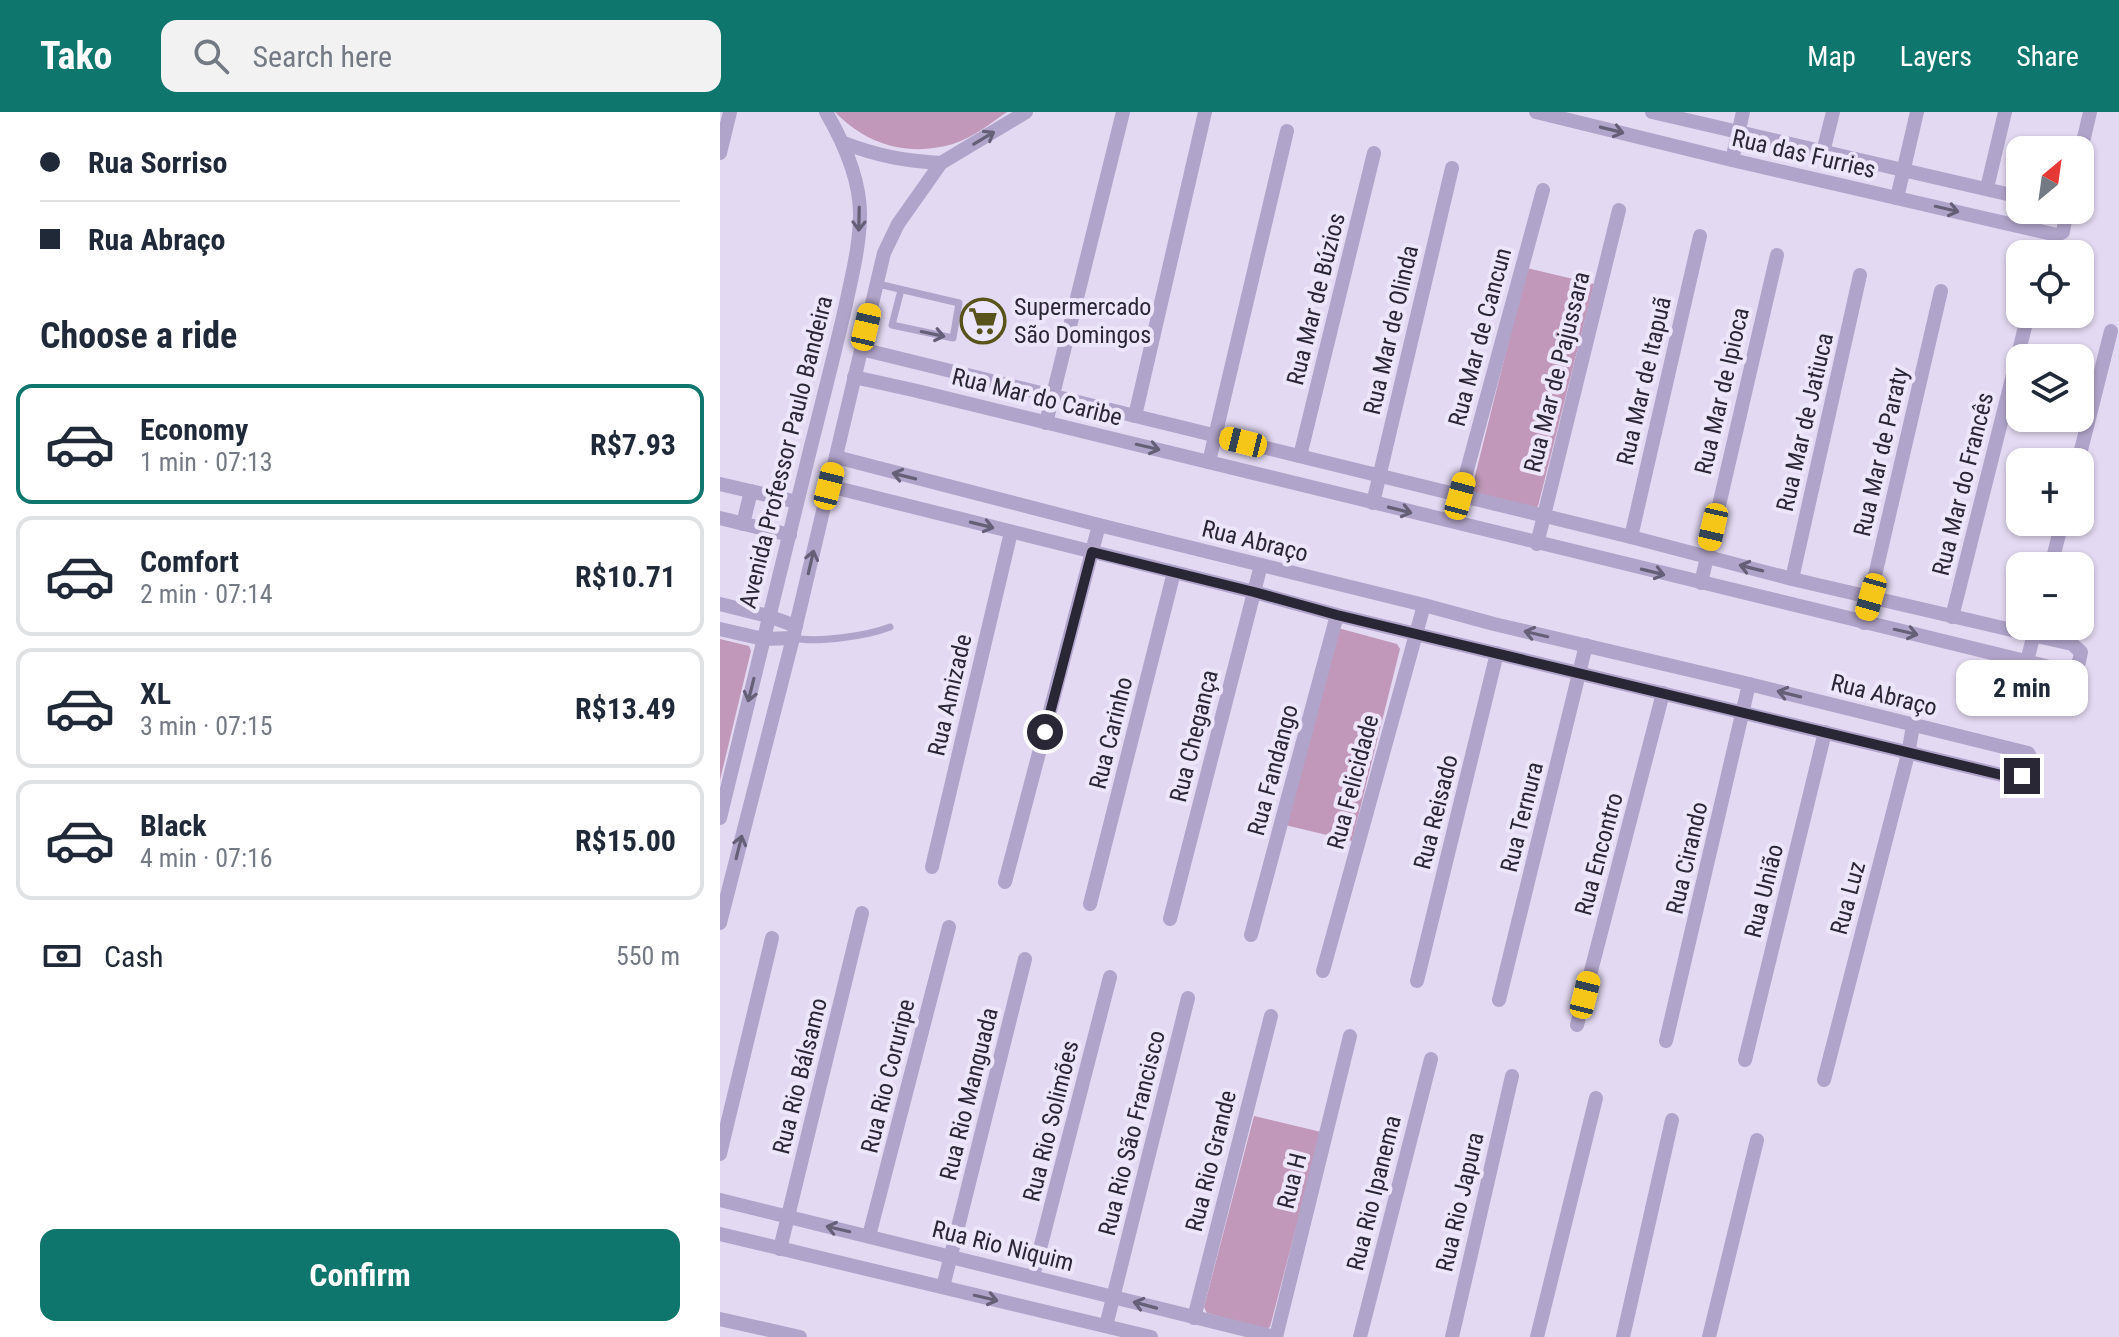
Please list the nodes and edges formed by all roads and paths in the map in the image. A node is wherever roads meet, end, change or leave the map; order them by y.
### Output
1 (730, 112) edge
2 (826, 112) edge
3 (1026, 112) edge
4 (1123, 112) edge
5 (1205, 112) edge
6 (1536, 112) edge
7 (1655, 112) edge
8 (1743, 112) edge
9 (1833, 112) edge
10 (1917, 112) edge
11 (2005, 112) edge
12 (2090, 112) edge
13 (1571, 116) edge
14 (1287, 131) dead end
15 (1738, 133) junction
16 (2084, 136) edge
17 (844, 143) junction
18 (1823, 152) junction
19 (720, 153) edge
20 (1374, 153) dead end
21 (1732, 160) junction
22 (941, 163) junction
23 (1452, 168) dead end
24 (1903, 170) junction
25 (1987, 188) junction
26 (1543, 190) dead end
27 (2006, 193) edge
28 (1897, 198) junction
29 (1619, 210) dead end
30 (2006, 223) edge
31 (2009, 224) edge
32 (2064, 224) edge
33 (1700, 236) dead end
34 (1777, 255) dead end
35 (1860, 275) dead end
36 (876, 284) junction
37 (901, 290) junction
38 (1941, 291) dead end
39 (2025, 328) edge
40 (2111, 331) dead end
41 (861, 349) junction
42 (917, 363) junction
43 (854, 377) junction
44 (913, 390) junction
45 (1053, 397) junction
46 (1135, 416) junction
47 (1046, 423) junction
48 (1215, 435) junction
49 (2082, 448) edge
50 (1300, 456) junction
51 (836, 457) junction
52 (1209, 462) junction
53 (1380, 476) junction
54 (720, 484) edge
55 (938, 485) junction
56 (829, 486) junction
57 (751, 491) junction
58 (1460, 496) junction
59 (797, 502) junction
60 (1373, 503) junction
61 (932, 513) junction
62 (1545, 516) junction
63 (720, 518) edge
64 (743, 524) junction
65 (1099, 525) junction
66 (1011, 532) junction
67 (790, 535) junction
68 (1631, 537) junction
69 (1537, 544) junction
70 (1092, 552) junction
71 (1706, 557) junction
72 (1261, 565) junction
73 (1174, 572) junction
74 (1792, 579) junction
75 (1701, 583) junction
76 (1254, 592) junction
77 (1871, 597) junction
78 (720, 604) edge
79 (1424, 605) junction
80 (1337, 615) junction
81 (768, 616) junction
82 (1952, 617) junction
83 (1864, 623) junction
84 (2006, 626) edge
85 (890, 627) dead end
86 (720, 629) edge
87 (794, 632) junction
88 (1416, 634) junction
89 (763, 639) junction
90 (2032, 640) edge
91 (2060, 640) edge
92 (1586, 645) junction
93 (1497, 653) junction
94 (2027, 661) junction
95 (1580, 673) junction
96 (1749, 684) junction
97 (1663, 693) junction
98 (1744, 712) junction
99 (1913, 726) junction
100 (1825, 732) junction
101 (1908, 754) junction
102 (720, 818) edge
103 (932, 867) dead end
104 (1005, 882) dead end
105 (1090, 904) dead end
106 (862, 913) dead end
107 (1170, 919) dead end
108 (720, 923) edge
109 (949, 927) dead end
110 (1251, 935) dead end
111 (772, 938) dead end
112 (1025, 959) dead end
113 (1323, 971) dead end
114 (1110, 977) dead end
115 (1417, 981) dead end
116 (1188, 998) dead end
117 (1499, 1000) dead end
118 (1271, 1016) dead end
119 (1577, 1025) dead end
120 (1350, 1036) dead end
121 (1666, 1041) dead end
122 (1431, 1059) dead end
123 (1745, 1060) dead end
124 (1512, 1076) dead end
125 (1824, 1080) dead end
126 (1596, 1098) dead end
127 (1672, 1120) dead end
128 (1757, 1140) dead end
129 (720, 1154) edge
130 (720, 1200) edge
131 (788, 1217) junction
132 (720, 1234) edge
133 (869, 1236) junction
134 (780, 1249) junction
135 (952, 1256) junction
136 (1033, 1276) junction
137 (943, 1287) junction
138 (1113, 1296) junction
139 (1194, 1318) junction
140 (720, 1319) edge
141 (1106, 1326) junction
142 (800, 1337) edge
143 (1151, 1337) edge
144 (1276, 1337) edge
145 (1360, 1337) edge
146 (1452, 1337) edge
147 (1537, 1337) edge
148 (1623, 1337) edge
149 (1709, 1337) edge

1 - 19 street
2 - 17 street, Avenida Professor Paulo Bandeira
22 -> 3 street
4 - 45 street
5 - 46 street
6 - 13 street, Rua das Furries
7 - 15 street
8 - 15 street
9 - 18 street
10 - 24 street
11 - 25 street
12 - 16 street
13 -> 21 street, Rua das Furries
14 - 48 street
15 - 18 street
15 - 21 street
17 - 22 street
17 -> 59 street, Avenida Professor Paulo Bandeira
18 - 24 street
20 - 50 street, Rua Mar de Búzios
21 - 28 street, Rua das Furries
22 - 36 street, Avenida Professor Paulo Bandeira
23 - 53 street, Rua Mar de Olinda
24 - 25 street
24 - 28 street
25 - 27 street
26 - 58 street, Rua Mar de Cancun
28 -> 30 street, Rua das Furries
29 - 62 street, Rua Mar de Pajussara
31 -> 32 street, Rua das Furries
33 - 68 street, Rua Mar de Itapuã
34 - 71 street, Rua Mar de Ipioca
35 - 74 street, Rua Mar de Jatiuca
36 - 37 lane
36 - 41 street, Avenida Professor Paulo Bandeira
37 -> 37 lane
38 - 77 street, Rua Mar de Paraty
39 - 82 street, Rua Mar do Francês
40 - 49 street
41 - 42 street
41 - 43 street, Avenida Professor Paulo Bandeira
42 - 44 street
42 - 45 street
43 - 44 street, Rua Mar do Caribe
43 - 51 street, Avenida Professor Paulo Bandeira
44 - 47 street, Rua Mar do Caribe
45 - 46 street
45 - 47 street
46 - 48 street
47 -> 52 street, Rua Mar do Caribe
48 - 50 street
48 - 52 street
50 - 53 street
55 -> 51 street, Rua Abraço
51 - 56 street, Avenida Professor Paulo Bandeira
52 - 60 street, Rua Mar do Caribe
53 - 58 street
53 - 60 street, Rua Mar de Olinda
54 - 57 street
55 - 61 street
55 - 65 street, Rua Abraço
56 - 61 street, Rua Abraço
87 -> 56 street, Avenida Professor Paulo Bandeira
57 - 59 street
57 - 64 street
58 - 62 street
59 - 67 street, Avenida Professor Paulo Bandeira
60 -> 69 street, Rua Mar do Caribe
61 -> 66 street, Rua Abraço
62 - 68 street
62 - 69 street, Rua Mar de Pajussara
63 - 64 street
64 - 67 street
65 - 70 street
65 - 72 street, Rua Abraço
66 - 70 street, Rua Abraço
66 - 103 street, Rua Amizade
67 - 81 street, Avenida Professor Paulo Bandeira
68 - 71 street
69 -> 75 street, Rua Mar do Caribe
70 - 73 street, Rua Abraço
70 - 104 street
74 -> 71 street
71 - 75 street, Rua Mar de Ipioca
72 - 76 street, Rua Chegança
72 - 79 street, Rua Abraço
73 - 76 street, Rua Abraço
73 - 105 street, Rua Carinho
74 - 77 street
75 - 83 street, Rua Mar do Caribe
76 - 80 street, Rua Abraço
76 - 107 street, Rua Chegança
77 - 82 street
77 - 83 street, Rua Mar de Paraty
78 - 81 street
79 - 88 street, Rua Felicidade
92 -> 79 street, Rua Abraço
80 - 88 street, Rua Abraço
80 - 110 street, Rua Fandango
81 - 87 street
81 - 89 street, Avenida Professor Paulo Bandeira
82 - 84 street
83 -> 94 street, Rua Mar do Caribe
85 - 87 lane
86 - 89 street
87 - 89 street
108 -> 87 street, Avenida Professor Paulo Bandeira
88 - 93 street, Rua Abraço
88 - 113 street, Rua Felicidade
89 -> 102 street, Avenida Professor Paulo Bandeira
90 - 94 street
91 - 94 street, Rua Mar do Caribe
92 - 95 street, Rua Ternura
92 - 96 street, Rua Abraço
93 - 95 street, Rua Abraço
93 - 115 street, Rua Reisado
95 - 97 street, Rua Abraço
95 - 117 street, Rua Ternura
96 - 98 street, Rua Cirando
99 -> 96 street, Rua Abraço
97 - 98 street, Rua Abraço
97 - 119 street, Rua Encontro
98 - 100 street, Rua Abraço
98 - 121 street, Rua Cirando
99 - 101 street, Rua Luz
99 - 101 street, Rua Abraço
100 - 101 street, Rua Abraço
100 - 123 street, Rua União
101 - 125 street, Rua Luz
106 - 131 street, Rua Rio Bálsamo
109 - 133 street, Rua Rio Coruripe
111 - 129 street
112 - 135 street, Rua Rio Manguada
114 - 136 street, Rua Rio Solimões
116 - 138 street, Rua Rio São Francisco
118 - 139 street, Rua Rio Grande
120 - 144 street, Rua H
122 - 145 street, Rua Rio Ipanema
124 - 146 street, Rua Rio Japura
126 - 147 street
127 - 148 street
128 - 149 street
130 - 131 street, Rua Rio Niquim
133 -> 131 street, Rua Rio Niquim
131 - 134 street, Rua Rio Bálsamo
132 - 134 street
133 - 135 street, Rua Rio Niquim
134 - 137 street
135 - 136 street, Rua Rio Niquim
135 - 137 street, Rua Rio Manguada
136 - 138 street, Rua Rio Niquim
137 -> 141 street
139 -> 138 street, Rua Rio Niquim
138 - 141 street, Rua Rio São Francisco
139 - 144 street, Rua Rio Niquim
140 - 142 street
141 - 143 street

